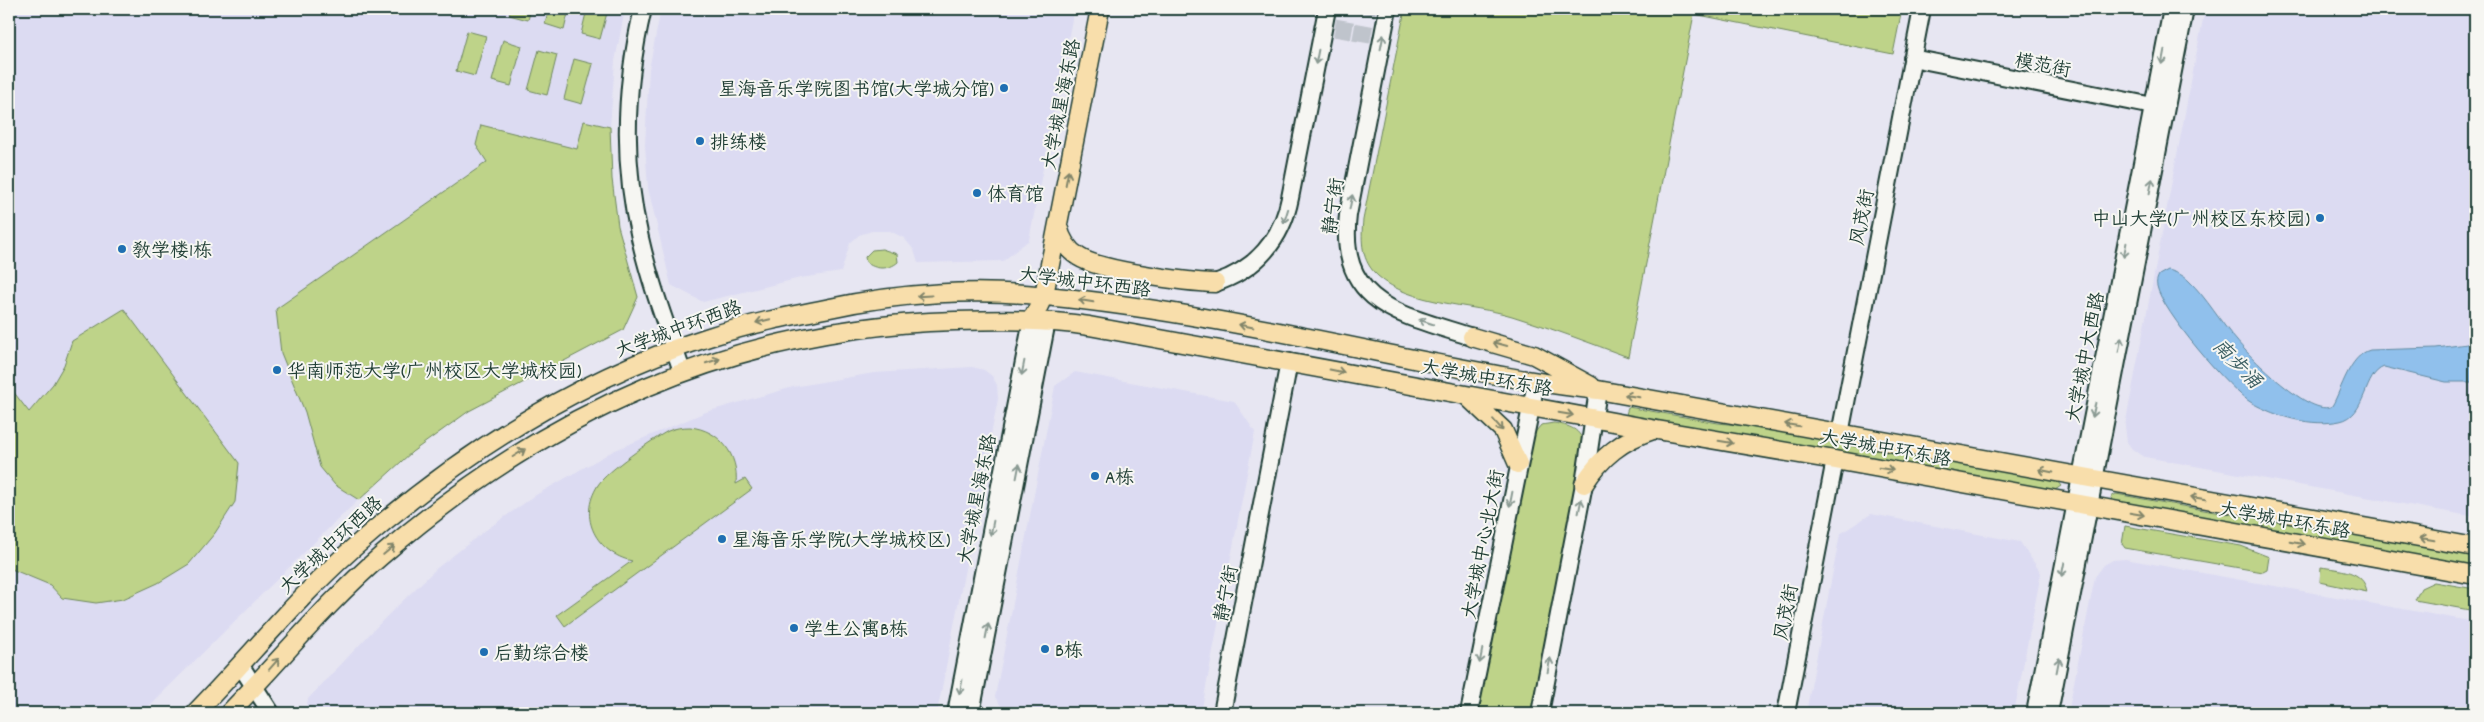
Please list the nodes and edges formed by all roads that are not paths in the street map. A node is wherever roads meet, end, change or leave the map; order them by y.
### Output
1 (644, 9) edge
2 (1100, 9) edge
3 (1327, 9) edge
4 (1388, 9) edge
5 (1922, 9) edge
6 (2172, 9) edge
7 (2185, 9) edge
8 (1912, 58) junction
9 (2160, 107) junction
10 (1058, 226) junction
11 (1215, 283) joint
12 (1044, 295) junction
13 (1039, 321) junction
14 (1294, 335) joint
15 (1472, 337) joint
16 (675, 349) junction
17 (1289, 362) junction
18 (682, 372) junction
19 (594, 383) junction
20 (1536, 383) junction
21 (1598, 390) junction
22 (1466, 395) junction
23 (606, 404) junction
24 (1531, 407) junction
25 (1593, 418) junction
26 (1657, 430) junction
27 (1840, 434) junction
28 (1835, 460) junction
29 (1518, 464) junction
30 (2087, 478) junction
31 (1584, 484) junction
32 (2082, 504) junction
33 (2475, 547) edge
34 (2475, 575) edge
35 (241, 666) junction
36 (254, 687) junction
37 (196, 713) edge
38 (229, 713) edge
39 (271, 713) edge
40 (956, 713) edge
41 (971, 713) edge
42 (1222, 713) edge
43 (1469, 713) edge
44 (1540, 713) edge
45 (1786, 713) edge
46 (2035, 713) edge
47 (2048, 713) edge

1 - 16 main road
10 -> 2 main road, 大学城星海东路
3 -> 11 main road
15 -> 4 main road, 静宁街
5 - 8 main road, 风茂街
6 -> 9 main road, 大学城中大西路
7 - 9 main road, 大学城中大西路
8 - 9 main road, 模范街
8 - 27 main road, 风茂街
9 - 30 main road, 大学城中大西路
10 - 11 main road
10 - 12 main road, 大学城星海东路
12 - 13 main road, 大学城星海东路
14 -> 12 main road, 大学城中环西路
12 -> 16 main road, 大学城中环西路
13 - 17 main road
18 -> 13 main road
13 -> 40 main road, 大学城星海东路
41 -> 13 main road, 大学城星海东路
14 - 20 main road, 大学城中环东路
21 -> 15 main road
16 - 18 main road
16 - 19 main road, 大学城中环西路
17 -> 22 main road, 大学城中环东路
17 - 42 main road, 静宁街
18 - 23 main road
19 - 23 main road
19 - 35 main road, 大学城中环西路
20 - 21 main road, 大学城中环东路
20 - 24 main road, 大学城中心北大街
21 - 25 main road
27 -> 21 main road, 大学城中环东路
22 - 24 main road, 大学城中环东路
22 -> 29 main road
36 -> 23 main road
24 -> 25 main road, 大学城中环东路
24 - 29 main road, 大学城中心北大街
25 - 26 main road, 大学城中环东路
25 - 31 main road
26 -> 28 main road, 大学城中环东路
26 - 31 main road
30 -> 27 main road, 大学城中环东路
28 -> 32 main road, 大学城中环东路
28 - 45 main road, 风茂街
29 -> 43 main road, 大学城中心北大街
30 - 32 main road, 大学城中大西路
33 -> 30 main road, 大学城中环东路
44 -> 31 main road
32 -> 34 main road, 大学城中环东路
32 -> 46 main road, 大学城中大西路
47 -> 32 main road, 大学城中大西路
35 - 36 main road
35 - 37 main road, 大学城中环西路
36 - 38 main road
36 - 39 main road

